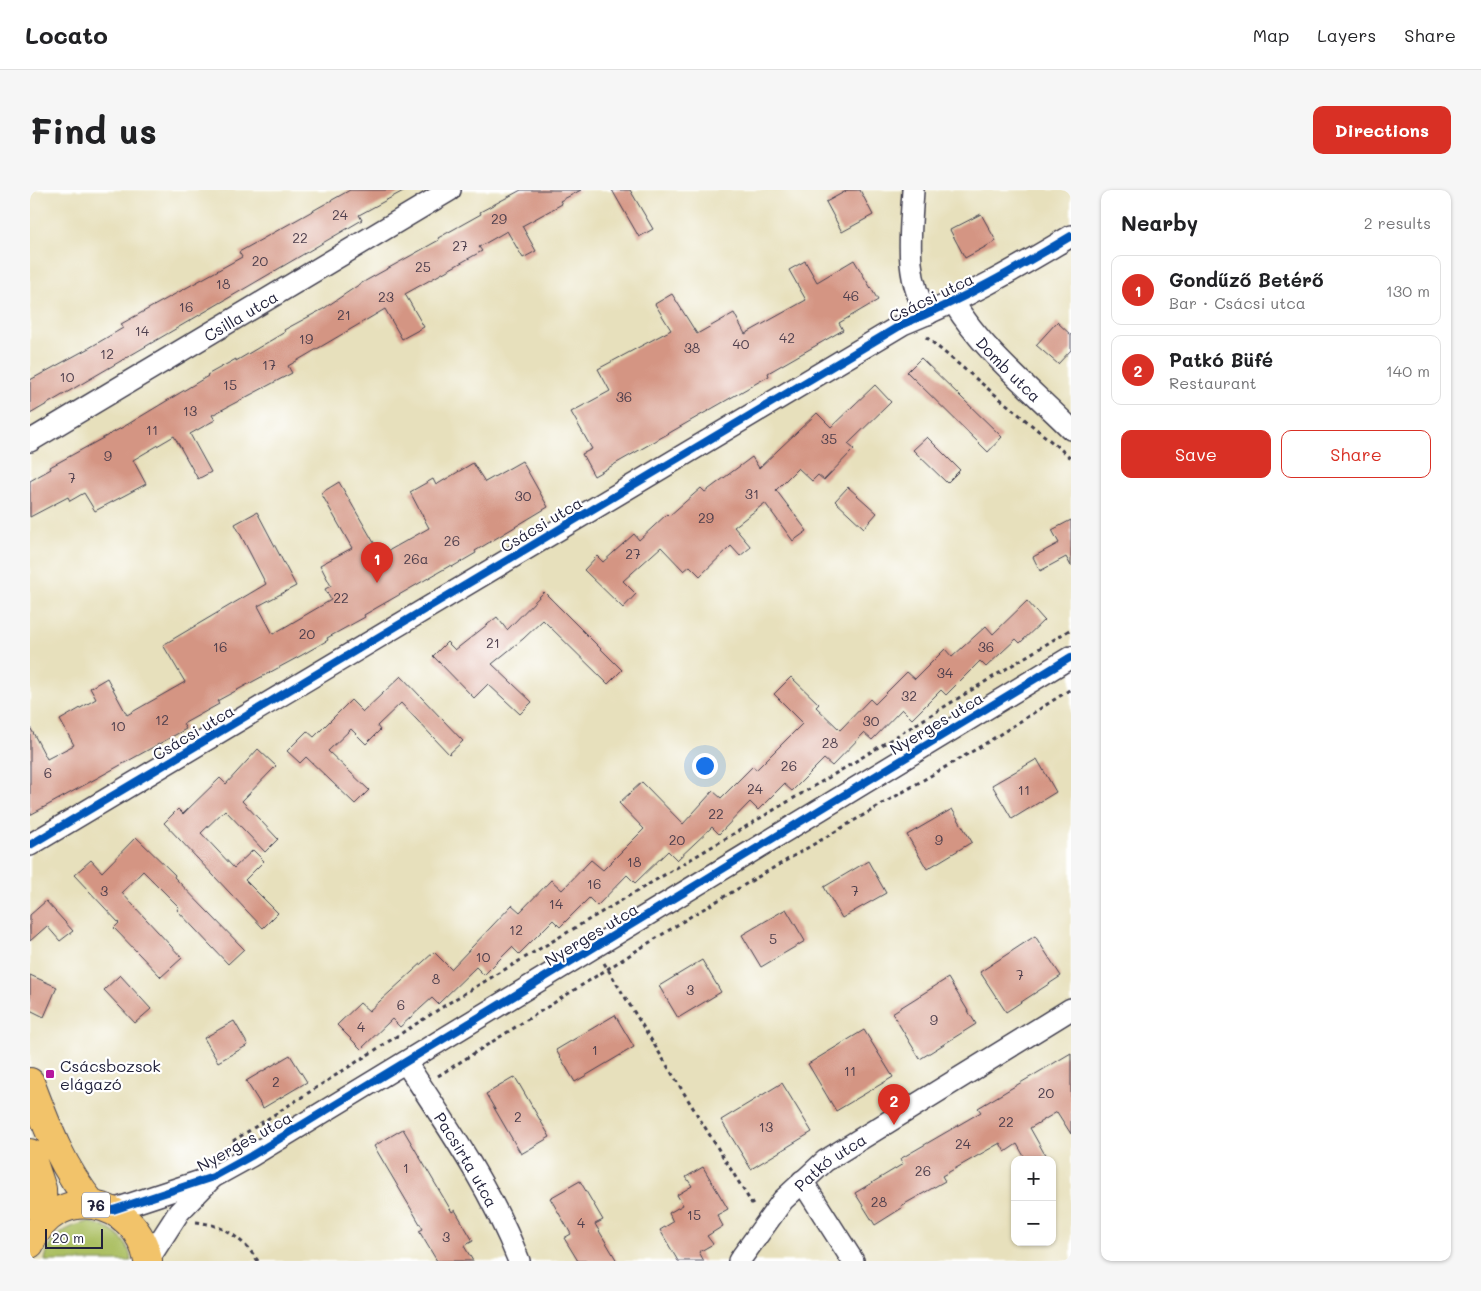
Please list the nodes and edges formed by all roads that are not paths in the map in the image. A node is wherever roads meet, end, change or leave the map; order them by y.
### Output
1 (450, 190) edge
2 (912, 190) edge
3 (1071, 236) edge
4 (954, 302) junction
5 (928, 314) junction
6 (1071, 429) edge
7 (30, 441) edge
8 (1071, 657) edge
9 (30, 845) edge
10 (1071, 1009) edge
11 (406, 1063) junction
12 (30, 1082) edge
13 (30, 1152) edge
14 (213, 1177) junction
15 (802, 1181) junction
16 (103, 1208) junction
17 (37, 1233) edge
18 (148, 1260) edge
19 (519, 1261) edge
20 (739, 1261) edge
21 (853, 1261) edge

1 - 7 street, Csilla utca
2 - 5 street
3 - 4 street, Csácsi utca
4 - 5 street, Csácsi utca
4 - 6 street, Domb utca
5 - 9 street, Csácsi utca
8 - 11 street, Nyerges utca
10 - 15 street, Patkó utca
11 - 14 street, Nyerges utca
11 - 19 street, Pacsirta utca
12 - 16 main road, 76
13 - 17 main road, 76
14 - 16 street, Nyerges utca
14 - 18 street, Nyerges utca
15 - 20 street, Patkó utca
15 - 21 street
16 - 17 main road, 76
16 - 18 main road, 76

